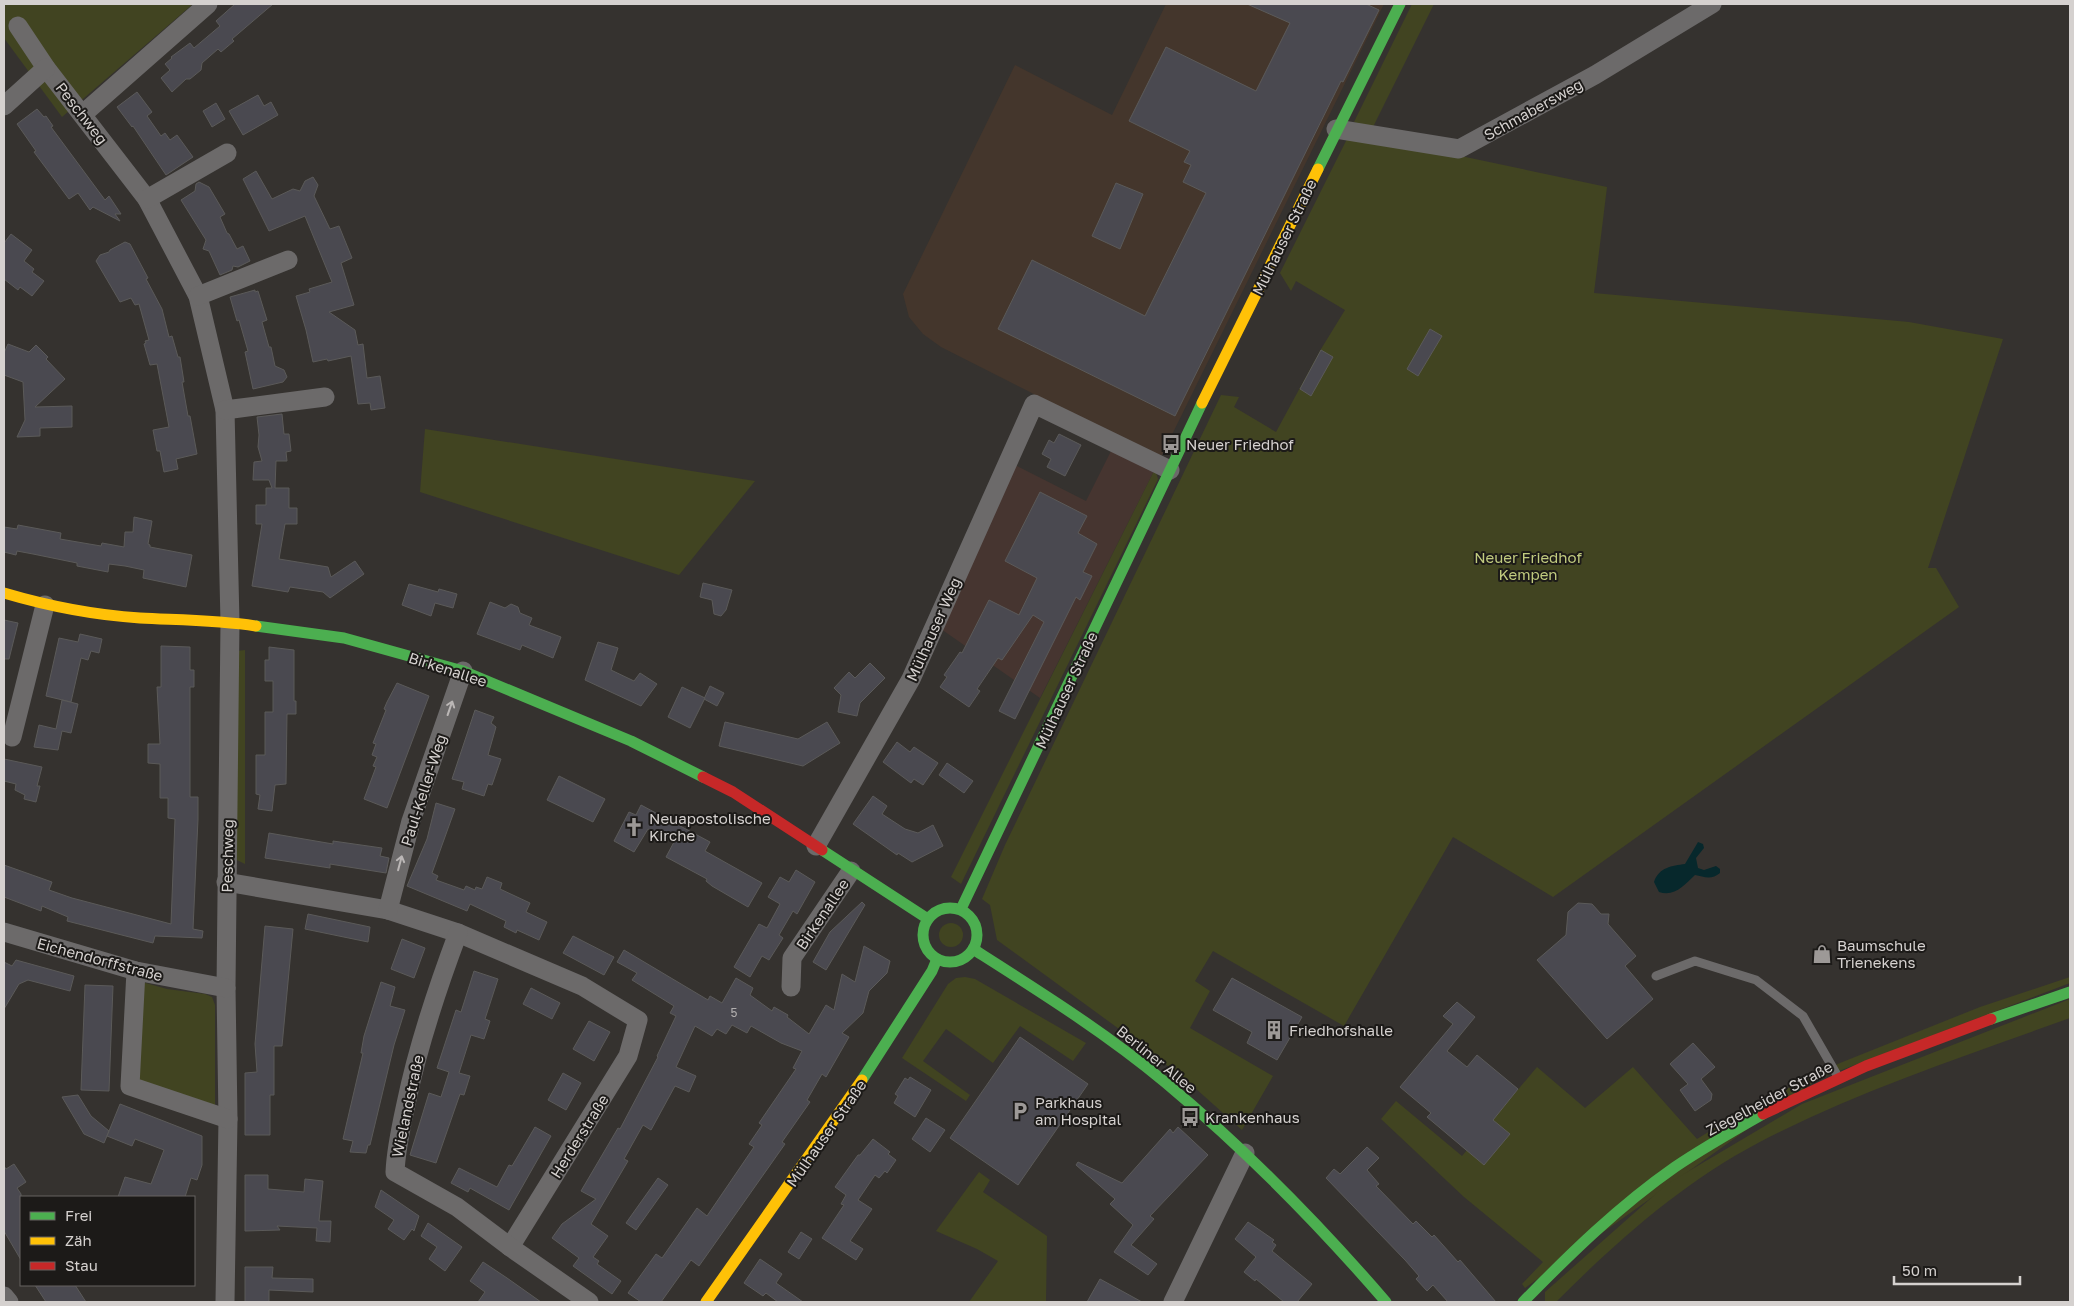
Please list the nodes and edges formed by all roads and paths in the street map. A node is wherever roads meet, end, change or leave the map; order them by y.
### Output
1 (208, 4) edge
2 (1400, 4) edge
3 (1712, 4) edge
4 (18, 26) dead end
5 (46, 68) junction
6 (4, 106) edge
7 (83, 114) junction
8 (1336, 129) junction
9 (227, 153) dead end
10 (147, 199) junction
11 (288, 260) dead end
12 (198, 296) junction
13 (325, 397) dead end
14 (225, 410) junction
15 (1170, 470) junction
16 (4, 593) edge
17 (45, 605) junction
18 (230, 622) junction
19 (463, 671) junction
20 (12, 737) dead end
21 (816, 846) junction
22 (852, 871) junction
23 (226, 882) junction
24 (388, 910) junction
25 (961, 910) junction
26 (928, 919) junction
27 (4, 932) edge
28 (458, 933) junction
29 (974, 949) junction
30 (937, 959) junction
31 (136, 972) junction
32 (1656, 976) dead end
33 (791, 987) dead end
34 (226, 988) junction
35 (2070, 992) edge
36 (1839, 1078) junction
37 (228, 1119) junction
38 (1245, 1153) junction
39 (510, 1247) junction
40 (4, 1296) edge
41 (9, 1302) edge
42 (224, 1302) edge
43 (589, 1302) edge
44 (706, 1302) edge
45 (1173, 1302) edge
46 (1386, 1302) edge
47 (1523, 1302) edge

1 - 7 street
2 - 8 street, Mülhauser Straße
3 - 8 street, Schmabersweg
4 - 5 street, Peschweg
5 - 6 street
5 - 7 street, Peschweg
7 - 10 street, Peschweg
8 - 15 street, Mülhauser Straße
9 - 10 street
10 - 12 street, Peschweg
11 - 12 street
12 - 14 street, Peschweg
13 - 14 street
14 - 18 street, Peschweg
15 - 21 street, Mülhauser Weg
15 - 25 street, Mülhauser Straße
16 - 17 street, Birkenallee
17 - 18 street, Birkenallee
17 - 20 street
18 - 19 street, Birkenallee
18 - 23 street, Peschweg
19 - 21 street, Birkenallee
24 -> 19 street, Paul-Keller-Weg
21 - 22 street, Birkenallee
22 - 26 street, Birkenallee
22 - 33 street, Birkenallee
23 - 24 street
23 - 34 street, Peschweg
24 - 28 street
25 - 26 street
25 - 29 street
26 - 30 street
27 - 31 street, Eichendorffstraße
28 - 39 street, Wielandstraße
28 - 39 street, Herderstraße
29 - 30 street
29 - 38 street, Berliner Allee
30 - 44 street, Mülhauser Straße
31 - 34 street, Eichendorffstraße
31 - 37 street
32 - 36 lane
34 - 37 street, Peschweg
35 - 36 street, Ziegelheider Straße
36 - 47 street, Ziegelheider Straße
37 - 42 street, Peschweg
38 - 45 street
38 - 46 street, Berliner Allee
39 - 43 street, Wielandstraße
40 - 41 street

